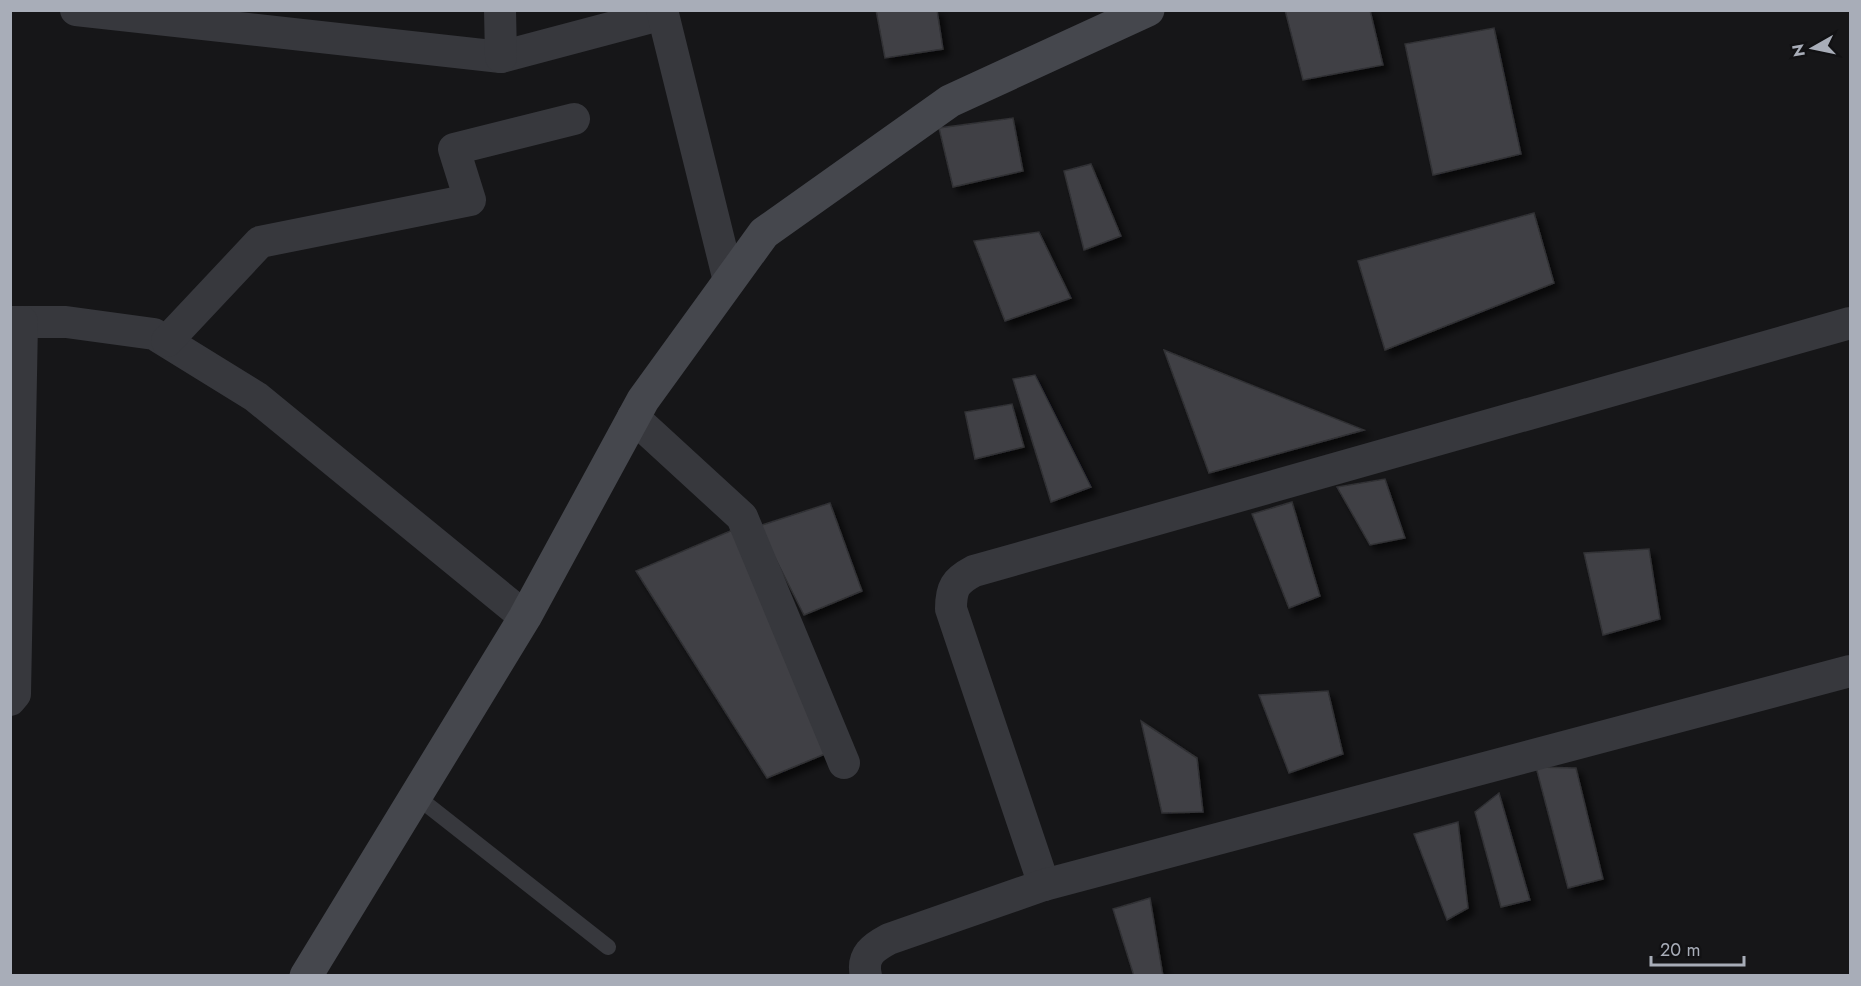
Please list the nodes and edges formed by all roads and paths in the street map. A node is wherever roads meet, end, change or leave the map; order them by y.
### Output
1 (76, 10) edge
2 (500, 10) edge
3 (1148, 10) edge
4 (663, 12) edge
5 (501, 57) junction
6 (574, 119) dead end
7 (729, 281) junction
8 (16, 322) edge
9 (1851, 323) edge
10 (167, 341) junction
11 (633, 417) junction
12 (525, 617) junction
13 (1851, 671) edge
14 (10, 700) edge
15 (844, 763) dead end
16 (416, 796) junction
17 (1044, 885) junction
18 (608, 947) dead end
19 (306, 975) edge
20 (866, 975) edge

1 - 5 street
2 - 5 street
3 - 7 main road
4 - 5 street
4 - 7 street
6 - 10 street
7 - 11 main road
8 - 10 street
8 - 14 street
9 - 17 street
10 - 12 street
11 - 12 main road
11 - 15 street
12 - 16 main road
13 - 17 street
16 - 18 lane
16 - 19 main road
17 - 20 street

